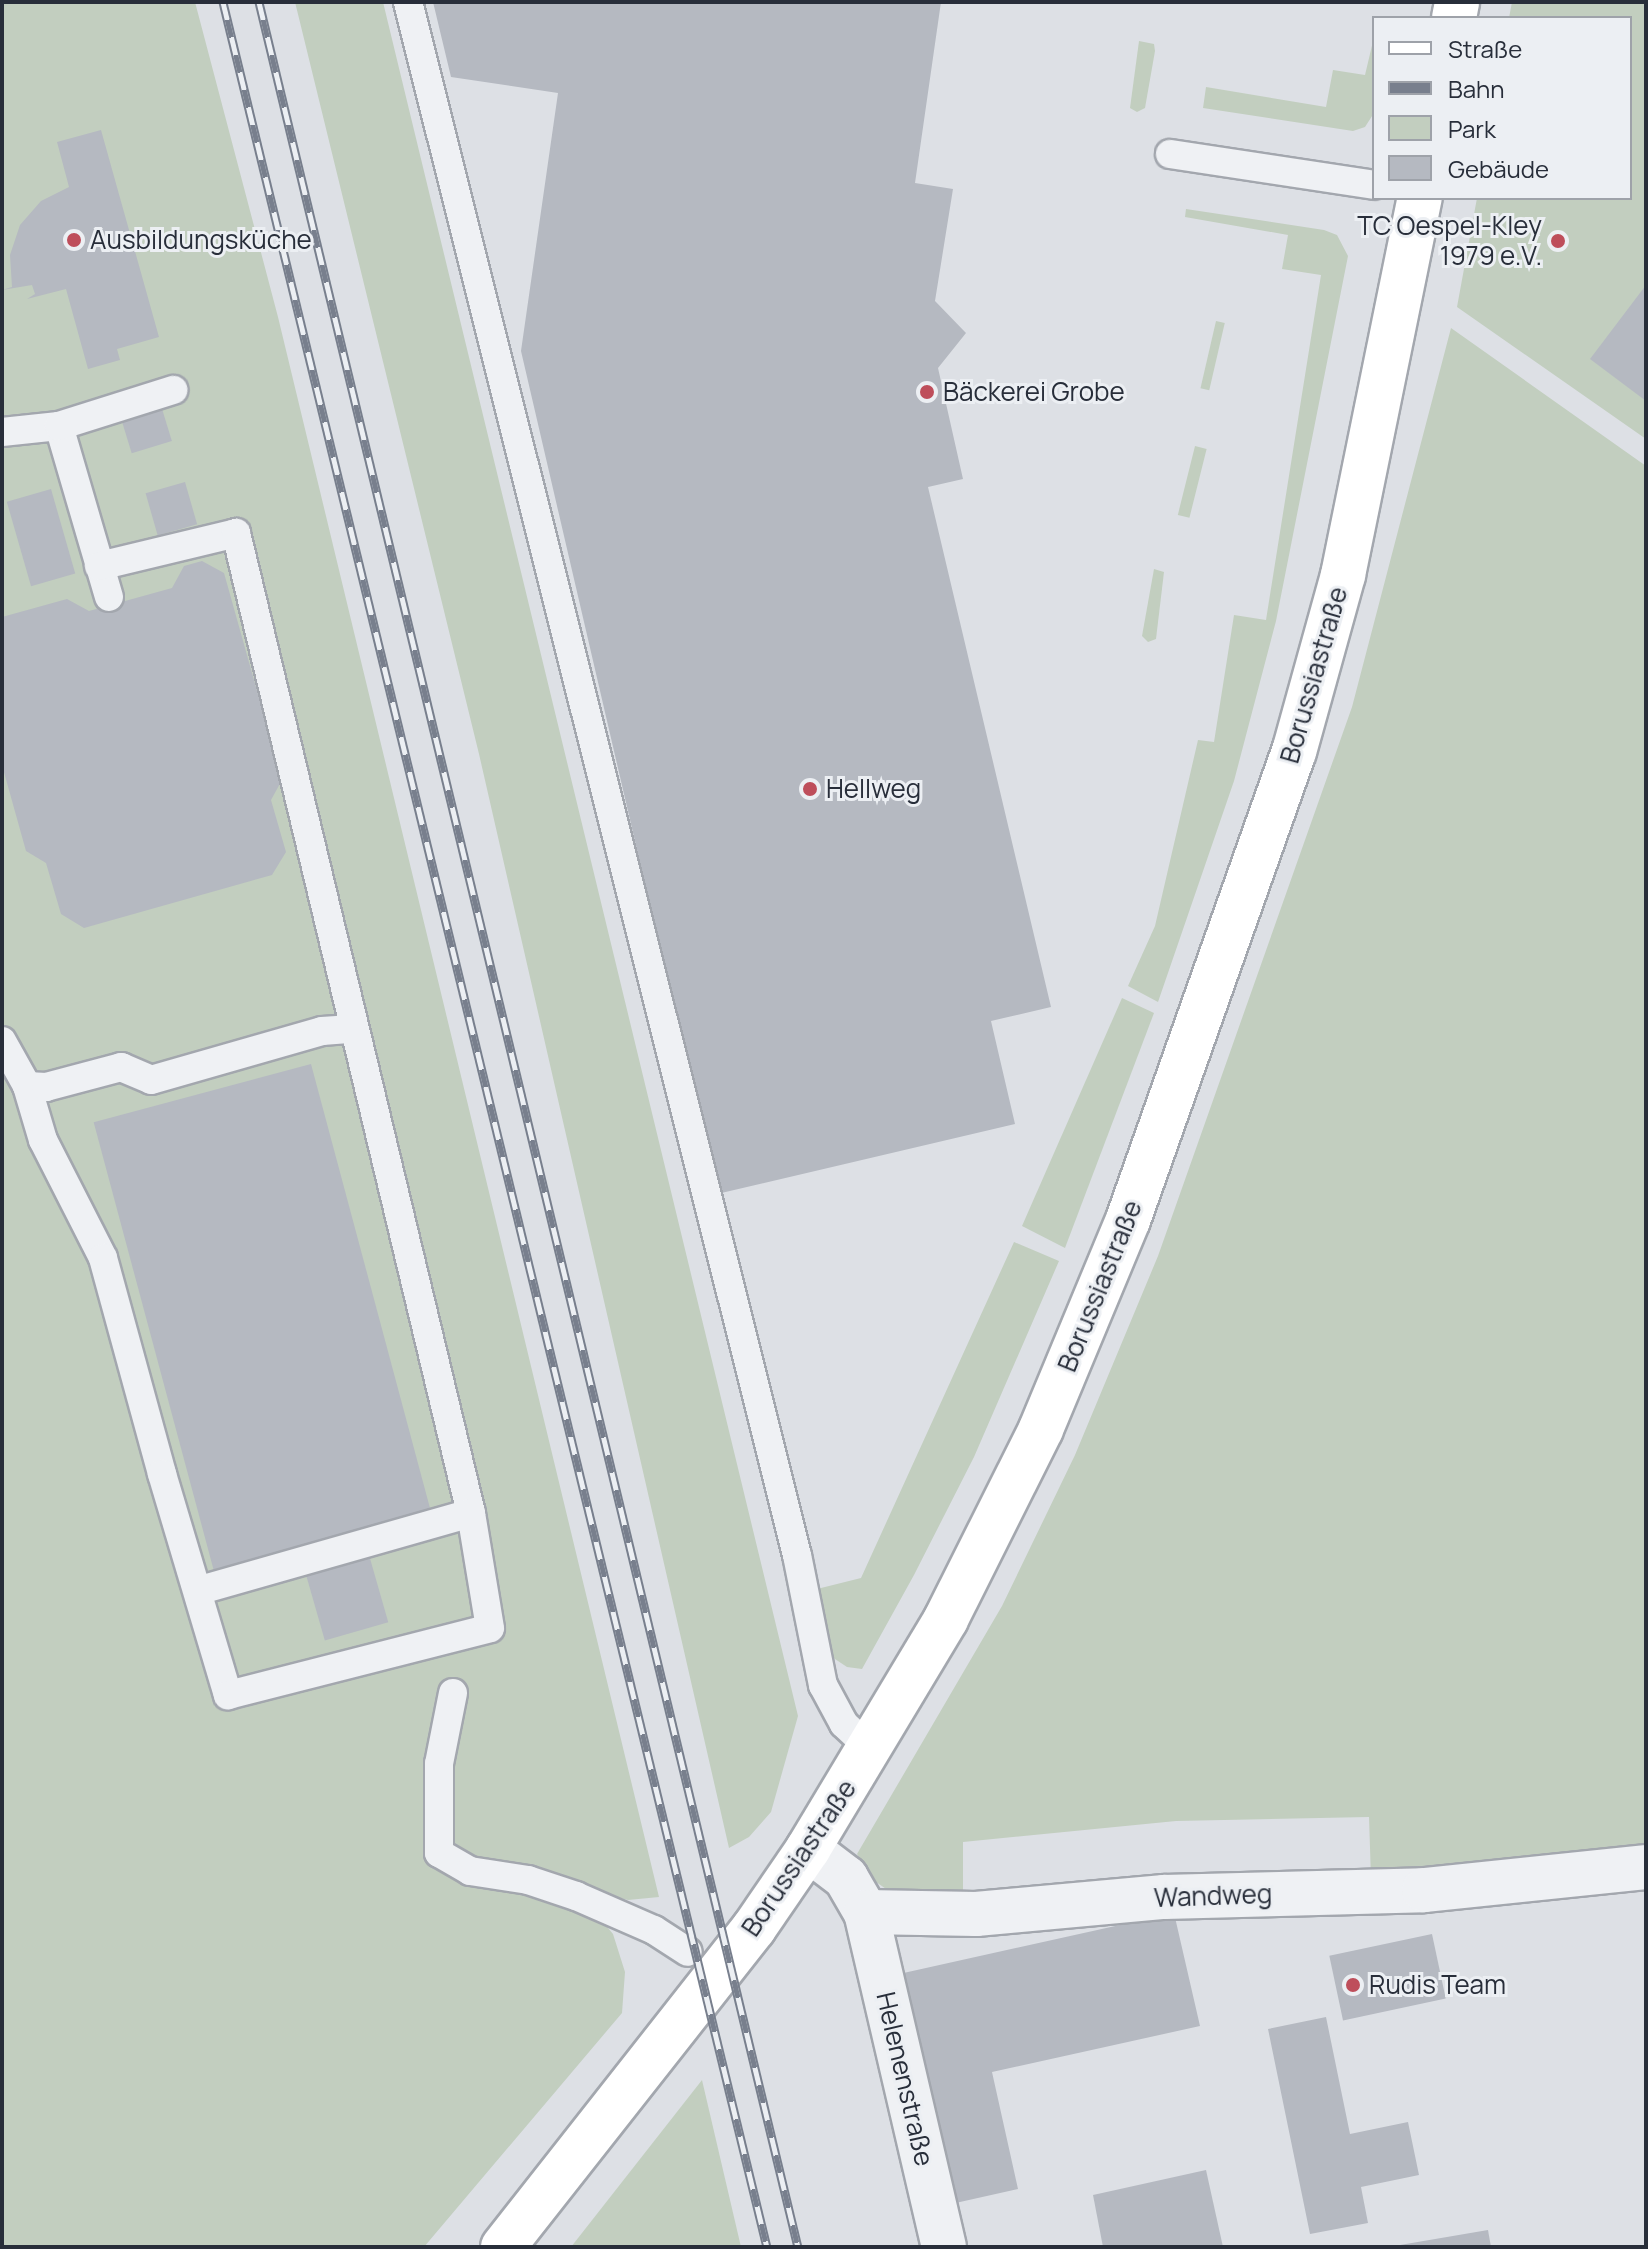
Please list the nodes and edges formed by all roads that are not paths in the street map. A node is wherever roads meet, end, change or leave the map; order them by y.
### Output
1 (408, 2) edge
2 (1170, 154) dead end
3 (1372, 185) edge
4 (1420, 200) edge
5 (173, 390) dead end
6 (59, 426) junction
7 (2, 432) edge
8 (99, 566) junction
9 (109, 597) dead end
10 (352, 1029) junction
11 (2, 1041) edge
12 (27, 1086) junction
13 (471, 1513) junction
14 (198, 1591) junction
15 (453, 1693) dead end
16 (871, 1749) junction
17 (808, 1849) junction
18 (1646, 1867) edge
19 (866, 1912) junction
20 (688, 1952) dead end
21 (503, 2247) edge
22 (944, 2247) edge

1 - 16 lane
2 - 3 lane
4 - 16 main road, Borussiastraße
5 - 6 lane
6 - 7 lane
6 - 8 lane
8 - 9 lane
8 - 10 lane
10 - 12 lane
10 - 13 lane
11 - 12 lane
12 - 14 lane
13 - 14 lane
13 - 14 lane
15 - 20 lane
16 - 17 main road, Borussiastraße
17 - 19 street
17 - 21 main road, Borussiastraße
18 - 19 street, Wandweg
19 - 22 street, Helenenstraße

